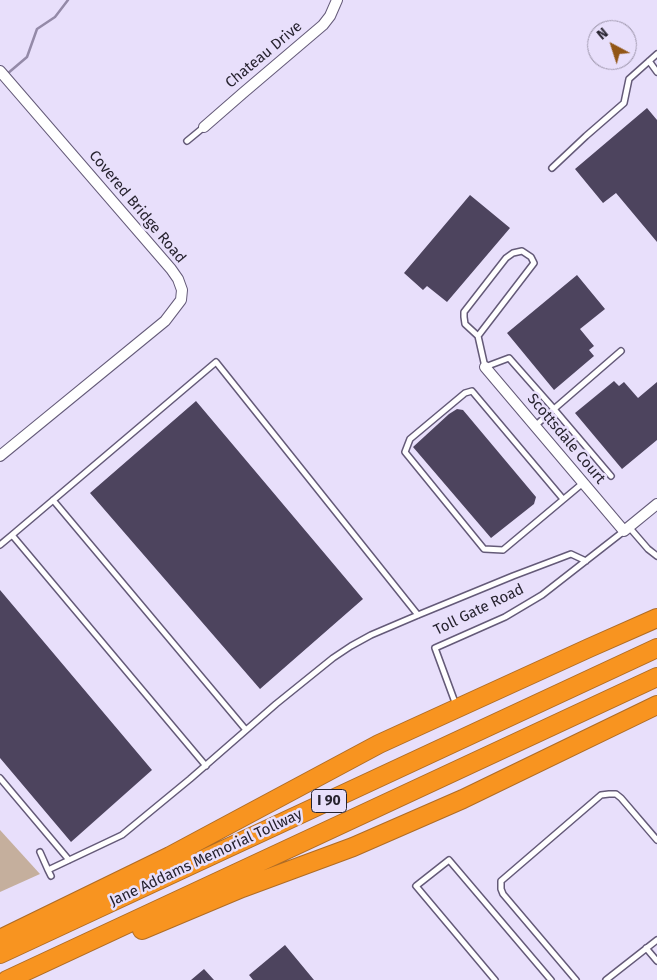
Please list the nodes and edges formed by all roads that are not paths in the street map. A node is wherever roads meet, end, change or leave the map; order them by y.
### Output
1 (337, 0) edge
2 (657, 54) edge
3 (649, 61) junction
4 (0, 70) edge
5 (657, 72) edge
6 (204, 127) joint
7 (187, 141) dead end
8 (552, 168) dead end
9 (478, 336) junction
10 (621, 351) dead end
11 (485, 367) junction
12 (554, 408) junction
13 (535, 426) junction
14 (0, 456) edge
15 (611, 476) dead end
16 (583, 483) junction
17 (53, 500) junction
18 (563, 500) junction
19 (657, 504) edge
20 (626, 529) junction
21 (12, 535) junction
22 (0, 544) edge
23 (657, 556) edge
24 (586, 561) junction
25 (418, 615) junction
26 (657, 618) edge
27 (657, 648) edge
28 (657, 677) edge
29 (657, 705) edge
30 (457, 708) junction
31 (246, 730) junction
32 (206, 766) junction
33 (0, 778) edge
34 (657, 840) edge
35 (40, 852) dead end
36 (69, 860) junction
37 (48, 870) junction
38 (51, 876) dead end
39 (0, 939) edge
40 (657, 940) edge
41 (646, 948) junction
42 (0, 954) edge
43 (657, 961) edge
44 (7, 980) edge
45 (18, 980) edge
46 (495, 980) edge
47 (551, 980) edge
48 (576, 980) edge
49 (606, 980) edge

1 - 6 street, Chateau Drive
2 - 3 lane
3 - 5 lane
3 - 8 lane
4 - 14 street, Covered Bridge Road
6 - 7 lane
9 - 9 lane
9 - 11 lane
10 - 12 lane
11 - 12 lane
11 - 13 street, Scottsdale Court
12 - 13 lane
12 - 15 lane
13 - 16 street, Scottsdale Court
16 - 18 lane
16 - 20 street, Scottsdale Court
17 - 21 lane
17 - 25 lane
17 - 31 lane
18 - 18 lane
19 - 20 street, Toll Gate Road
20 - 23 lane
20 - 24 lane, Toll Gate Road
21 - 22 lane
21 - 32 lane
24 - 25 lane
24 - 30 lane, Toll Gate Road
25 - 31 lane
26 - 30 highway
27 - 42 highway, Jane Addams Memorial Tollway / I 90
28 - 44 highway, Jane Addams Memorial Tollway / I 90
29 - 45 highway
30 - 39 highway
31 - 32 lane
32 - 36 lane
33 - 36 lane
34 - 48 lane
35 - 37 lane
36 - 37 lane
37 - 38 lane
40 - 41 lane
41 - 43 lane
41 - 49 lane
46 - 47 lane

